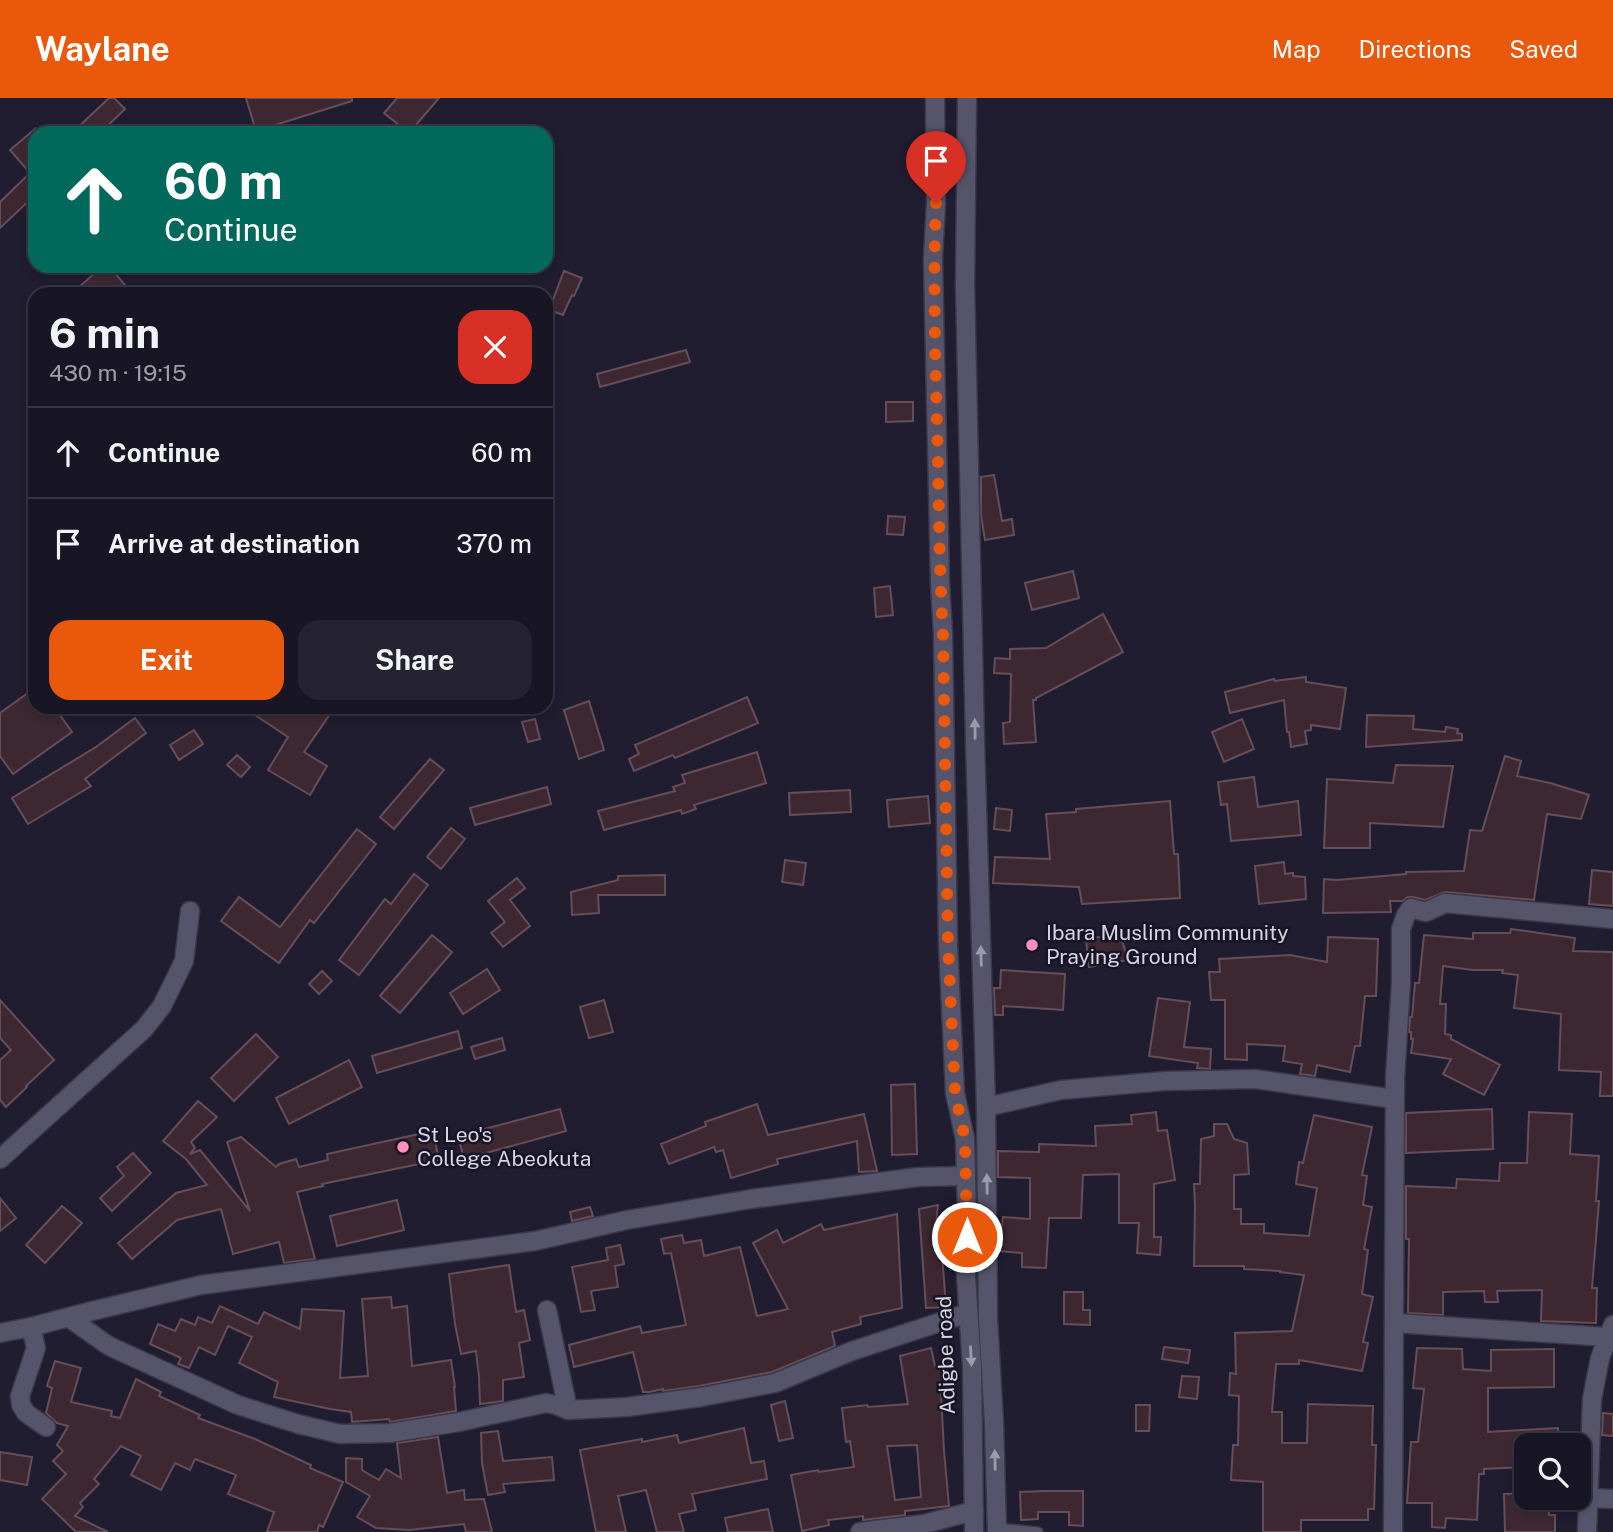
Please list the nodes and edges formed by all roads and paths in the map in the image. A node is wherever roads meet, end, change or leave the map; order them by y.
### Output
1 (935, 98) edge
2 (967, 98) edge
3 (190, 911) dead end
4 (1613, 919) edge
5 (1394, 1099) junction
6 (986, 1107) junction
7 (0, 1159) edge
8 (966, 1176) junction
9 (547, 1310) dead end
10 (968, 1313) junction
11 (69, 1318) junction
12 (1394, 1324) junction
13 (31, 1327) junction
14 (1610, 1331) edge
15 (0, 1333) edge
16 (568, 1410) junction
17 (46, 1427) dead end
18 (1591, 1433) edge
19 (1591, 1498) edge
20 (1613, 1499) edge
21 (1588, 1510) edge
22 (974, 1511) junction
23 (997, 1530) edge
24 (860, 1532) edge
25 (974, 1532) edge
26 (1038, 1532) edge
27 (1393, 1532) edge
28 (1587, 1532) edge

1 - 8 street, Adigbe road
6 -> 2 street
3 - 7 street
4 - 5 street
5 - 6 street
5 - 12 street
23 -> 6 street
8 - 10 street, Adigbe road
8 - 11 street
9 - 16 street
10 - 16 street
10 -> 22 street, Adigbe road
11 - 13 street
11 - 16 street
12 - 14 street
12 - 27 street
13 - 15 street
13 - 17 street
14 - 18 street
19 - 20 street
21 - 28 street
22 - 24 street
22 - 25 street, Adigbe road
23 - 26 lane

